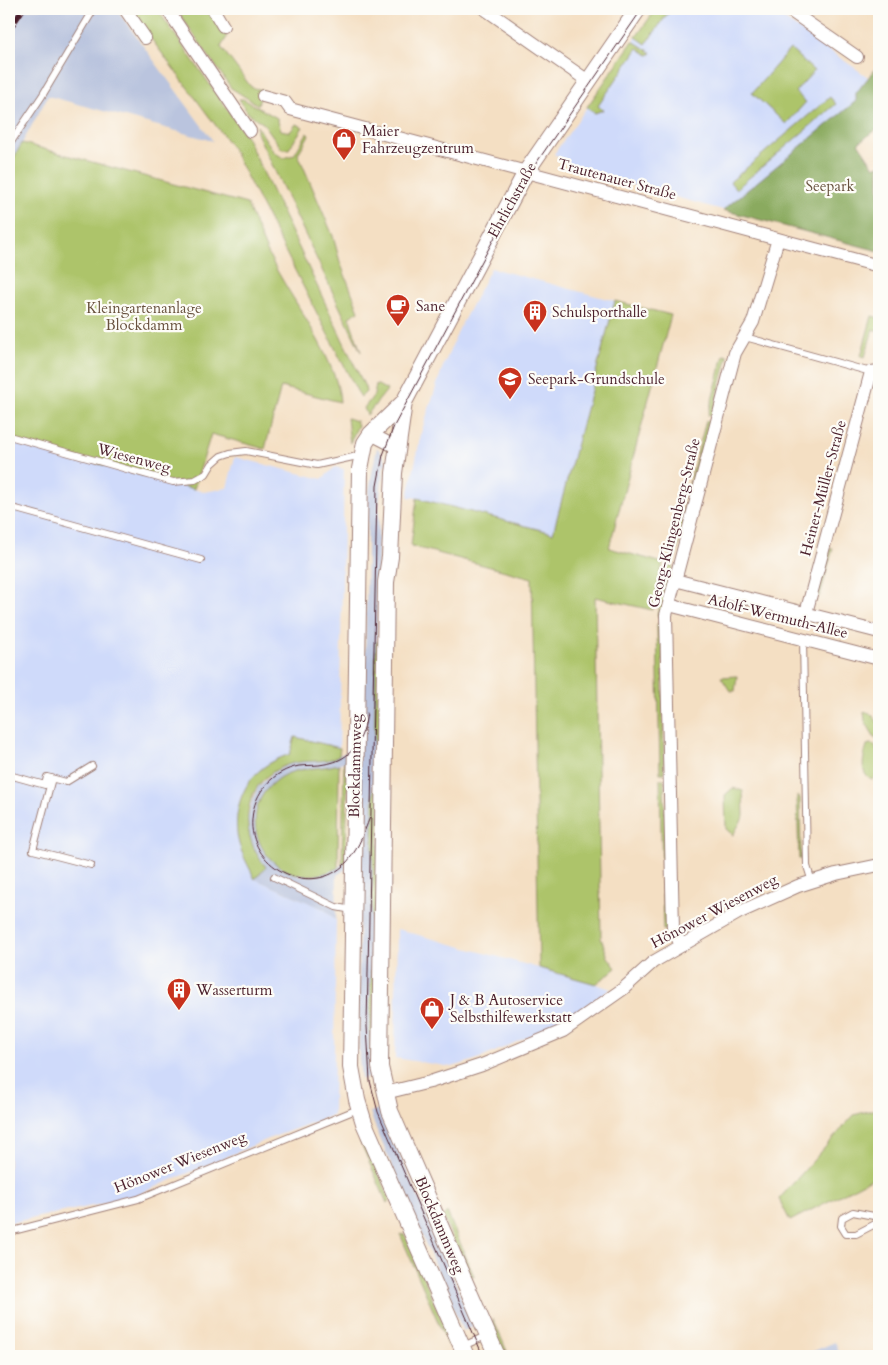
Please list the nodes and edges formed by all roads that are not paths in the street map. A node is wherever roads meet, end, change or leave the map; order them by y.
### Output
1 (94, 9) edge
2 (125, 9) edge
3 (167, 9) edge
4 (213, 9) edge
5 (485, 9) edge
6 (638, 9) edge
7 (788, 9) edge
8 (224, 26) dead end
9 (145, 38) dead end
10 (857, 57) dead end
11 (588, 81) junction
12 (263, 96) dead end
13 (250, 131) dead end
14 (9, 146) edge
15 (526, 172) junction
16 (778, 239) junction
17 (879, 266) edge
18 (745, 337) junction
19 (875, 372) edge
20 (404, 402) junction
21 (371, 434) junction
22 (9, 436) edge
23 (396, 447) junction
24 (362, 455) junction
25 (9, 507) edge
26 (201, 560) dead end
27 (675, 580) junction
28 (669, 605) junction
29 (806, 613) junction
30 (879, 632) edge
31 (803, 640) junction
32 (879, 659) edge
33 (92, 766) dead end
34 (9, 775) edge
35 (52, 778) junction
36 (91, 865) dead end
37 (879, 865) edge
38 (274, 877) dead end
39 (812, 882) junction
40 (352, 910) junction
41 (681, 945) junction
42 (384, 1092) junction
43 (358, 1104) junction
44 (879, 1217) edge
45 (879, 1222) edge
46 (9, 1232) edge
47 (488, 1335) junction
48 (464, 1352) edge
49 (497, 1356) edge

1 - 14 lane
2 - 9 street
3 - 13 street
4 - 8 street
5 - 11 street
6 - 11 street, Ehrlichstraße
7 - 10 street
11 - 15 street, Ehrlichstraße
12 - 15 street, Trautenauer Straße
15 - 16 street, Trautenauer Straße
15 - 20 street, Ehrlichstraße
16 - 17 street, Trautenauer Straße
16 - 18 street, Georg-Klingenberg-Straße
18 - 19 lane
18 - 27 street, Georg-Klingenberg-Straße
19 - 29 street, Heiner-Müller-Straße
20 - 21 street, Blockdammweg
20 - 23 street, Blockdammweg
21 - 23 street
21 - 24 street, Blockdammweg
22 - 24 lane, Wiesenweg
23 - 42 street, Blockdammweg
24 - 40 street, Blockdammweg
25 - 26 lane
27 - 28 street, Georg-Klingenberg-Straße
27 - 29 street, Adolf-Wermuth-Allee
28 - 31 street, Adolf-Wermuth-Allee
28 - 41 street, Georg-Klingenberg-Straße
29 - 30 street, Adolf-Wermuth-Allee
31 - 32 street, Adolf-Wermuth-Allee
31 - 39 lane
33 - 35 lane
34 - 35 lane
35 - 36 lane
37 - 39 street, Hönower Wiesenweg
38 - 40 lane
39 - 41 street, Hönower Wiesenweg
40 - 43 street, Blockdammweg
41 - 42 street, Hönower Wiesenweg
42 - 43 street
42 - 47 street, Blockdammweg
43 - 46 lane, Hönower Wiesenweg
43 - 48 street, Blockdammweg
44 - 45 lane
47 - 48 lane
47 - 49 street, Blockdammweg

